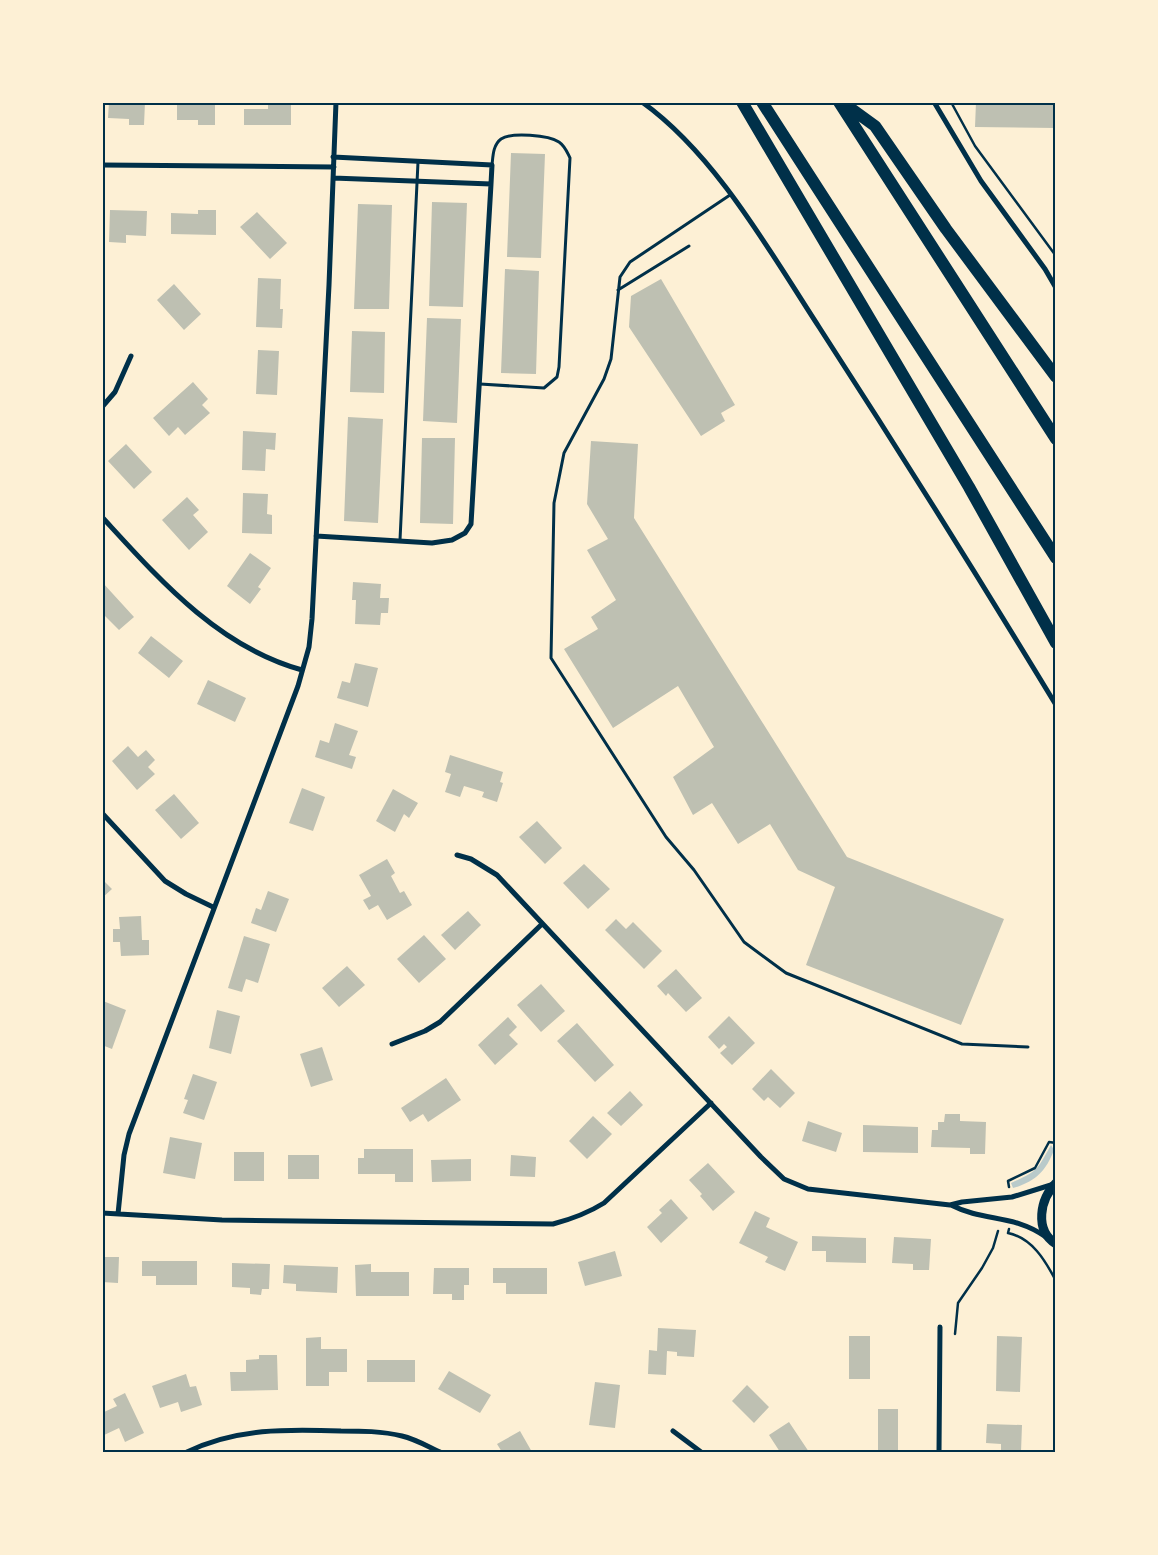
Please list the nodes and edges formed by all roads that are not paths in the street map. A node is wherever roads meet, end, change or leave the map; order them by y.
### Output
1 (336, 102) edge
2 (642, 102) edge
3 (742, 102) edge
4 (762, 102) edge
5 (840, 102) edge
6 (934, 102) edge
7 (334, 158) junction
8 (418, 162) junction
9 (102, 165) edge
10 (492, 165) junction
11 (334, 167) junction
12 (333, 178) junction
13 (418, 181) junction
14 (492, 184) junction
15 (730, 195) junction
16 (689, 246) dead end
17 (1046, 270) junction
18 (1056, 279) edge
19 (1056, 288) edge
20 (618, 290) junction
21 (131, 356) dead end
22 (1056, 377) edge
23 (480, 384) junction
24 (102, 407) edge
25 (1056, 439) edge
26 (102, 517) edge
27 (316, 536) junction
28 (400, 540) junction
29 (1056, 558) edge
30 (1056, 643) edge
31 (302, 670) junction
32 (1056, 706) edge
33 (102, 813) edge
34 (457, 855) dead end
35 (213, 907) junction
36 (542, 924) junction
37 (392, 1044) dead end
38 (1028, 1046) dead end
39 (710, 1103) junction
40 (1055, 1183) edge
41 (950, 1205) junction
42 (102, 1214) edge
43 (118, 1214) junction
44 (1054, 1243) edge
45 (940, 1327) dead end
46 (674, 1431) dead end
47 (187, 1452) edge
48 (440, 1452) edge
49 (700, 1452) edge
50 (940, 1452) edge

1 - 7 street
2 - 15 street
3 - 30 highway
4 - 29 highway
5 - 22 highway
5 - 25 highway
6 - 17 street
7 - 8 street
7 - 11 street
8 - 10 street
8 - 13 lane
9 - 11 street
10 - 14 street
10 - 23 lane
11 - 12 street
12 - 13 street
12 - 27 street
13 - 14 street
13 - 28 lane
14 - 23 street
15 - 20 lane
15 - 32 street
16 - 20 lane
17 - 18 street
17 - 19 street
20 - 38 lane
21 - 24 street
23 - 28 street
26 - 31 street
27 - 28 street
27 - 31 street
31 - 35 street
33 - 35 street
34 - 36 street
35 - 43 street
36 - 37 street
36 - 39 street
39 - 41 street
39 - 43 street
40 - 41 street
40 - 44 street
41 - 44 street
42 - 43 street
45 - 50 street
46 - 49 street
47 - 48 street

